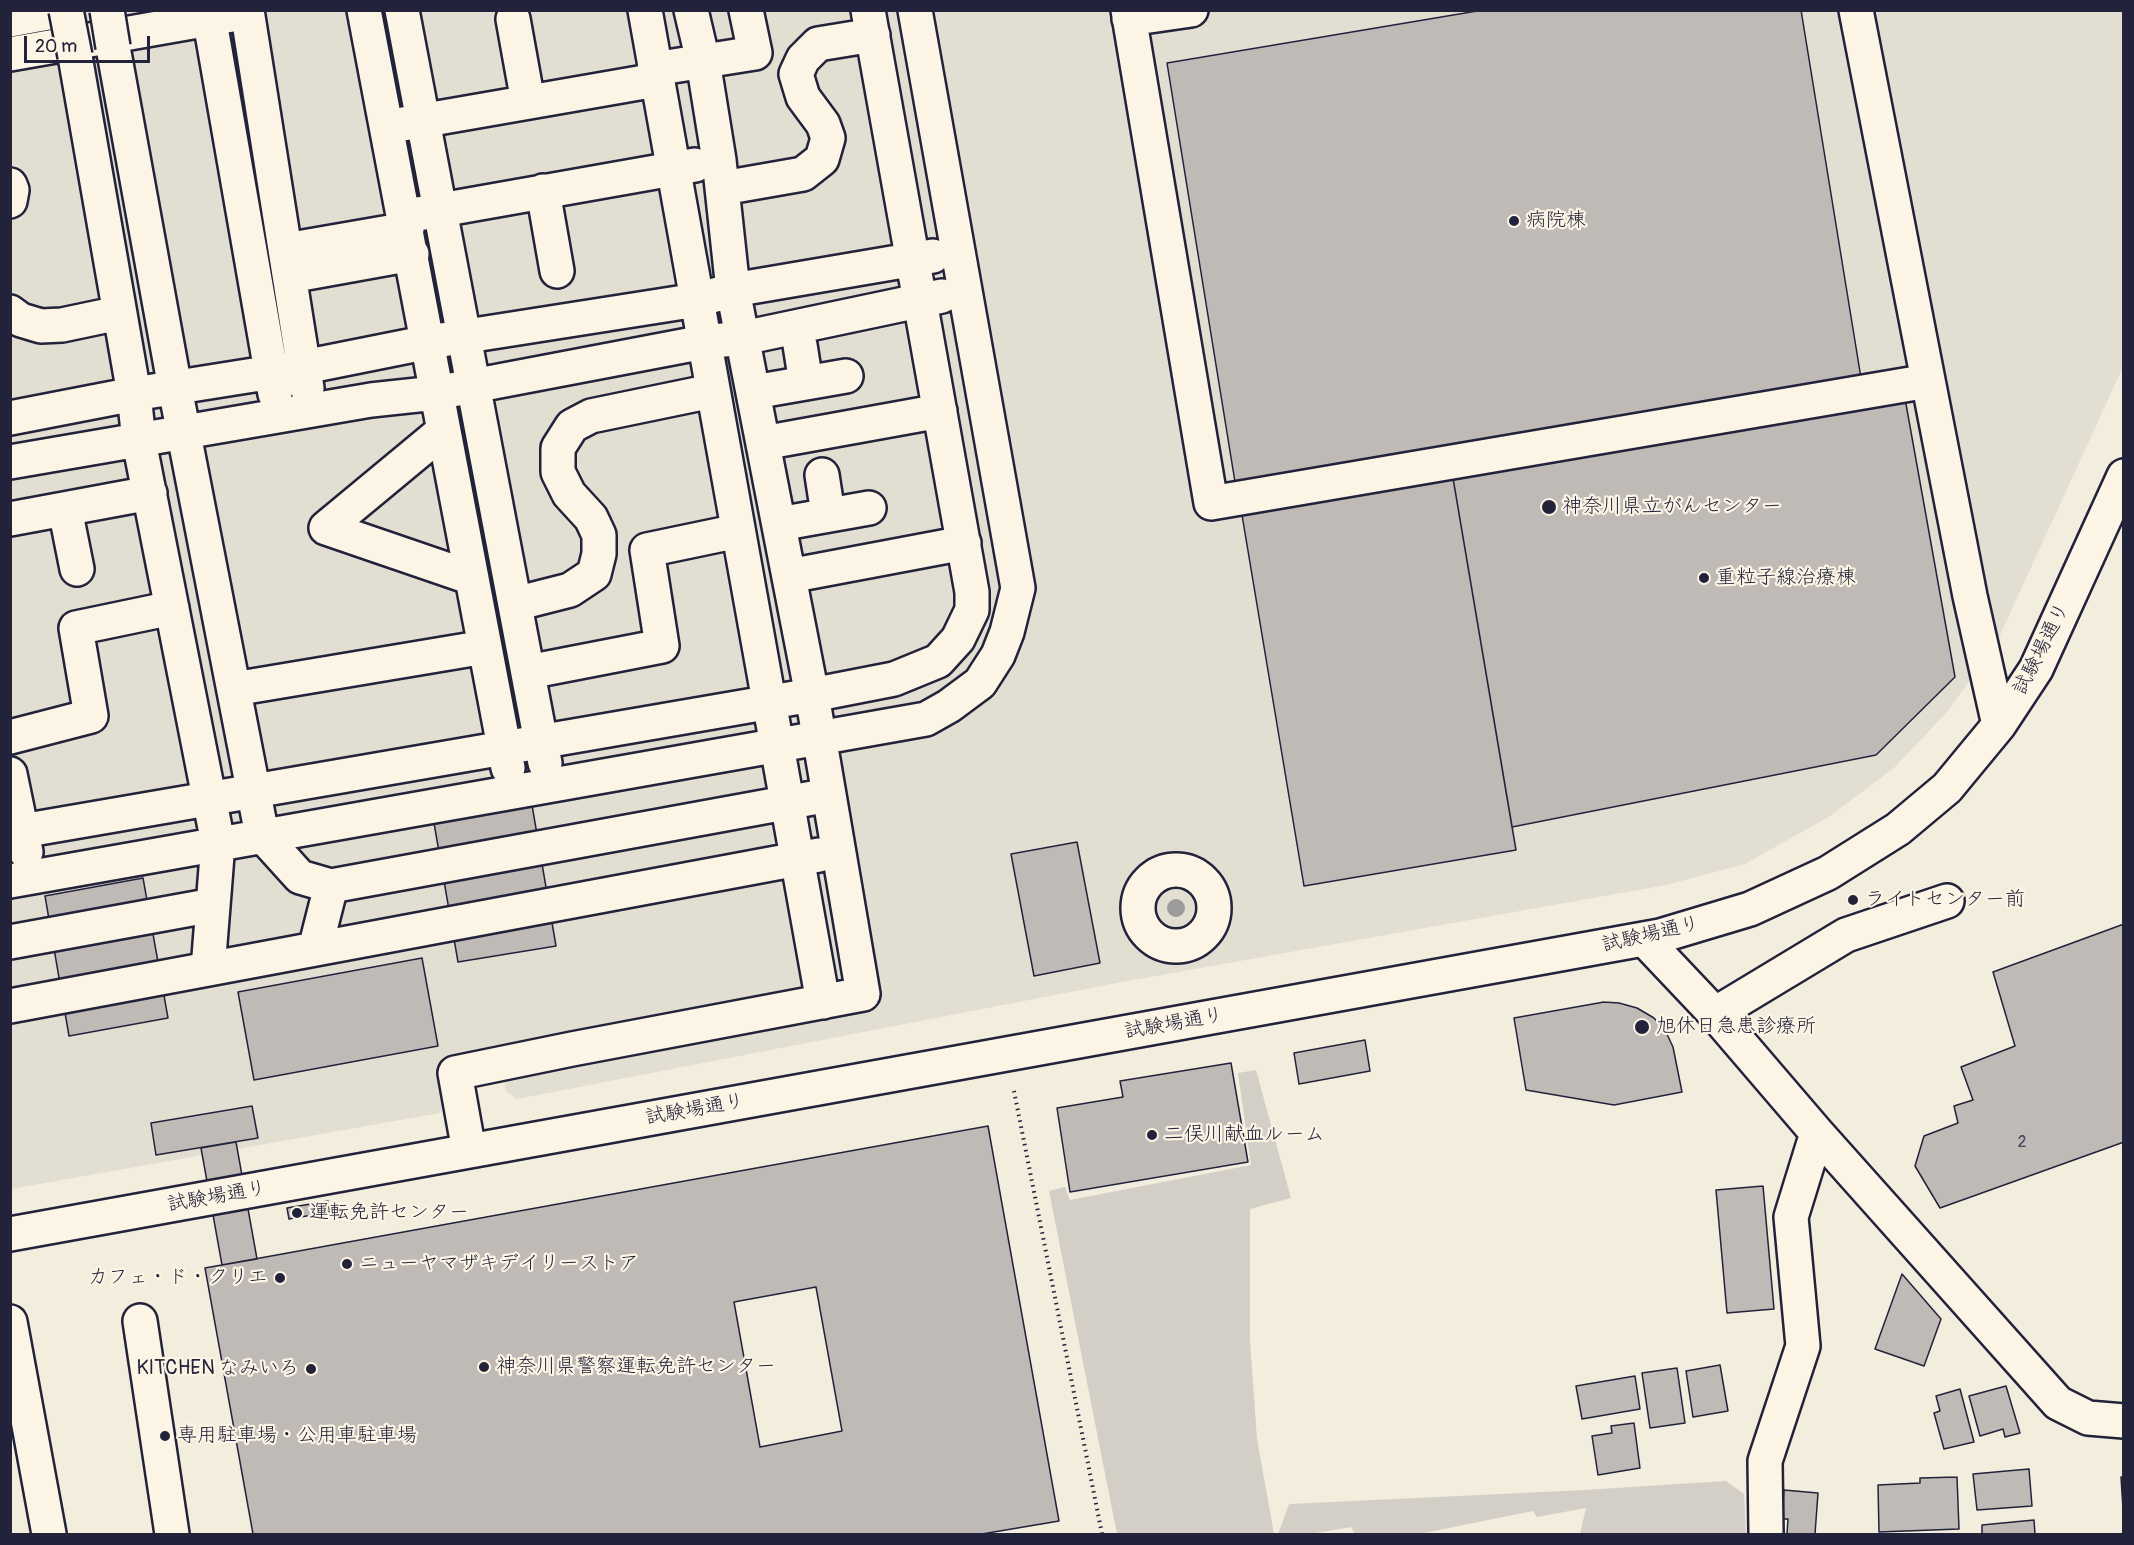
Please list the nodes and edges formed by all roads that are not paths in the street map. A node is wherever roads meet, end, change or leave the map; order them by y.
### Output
1 (65, 10) edge
2 (107, 10) edge
3 (364, 10) edge
4 (402, 10) edge
5 (645, 10) edge
6 (691, 10) edge
7 (746, 10) edge
8 (915, 10) edge
9 (1191, 10) edge
10 (1856, 10) edge
11 (252, 11) edge
12 (209, 15) edge
13 (1128, 15) edge
14 (513, 19) dead end
15 (10, 20) edge
16 (871, 23) edge
17 (10, 54) edge
18 (703, 61) junction
19 (655, 75) junction
20 (528, 102) junction
21 (423, 121) junction
22 (387, 127) junction
23 (673, 170) junction
24 (721, 174) junction
25 (10, 185) edge
26 (543, 191) junction
27 (10, 201) edge
28 (441, 210) junction
29 (408, 233) junction
30 (958, 251) junction
31 (913, 259) junction
32 (288, 263) junction
33 (556, 271) dead end
34 (733, 290) junction
35 (965, 291) junction
36 (697, 300) junction
37 (921, 300) junction
38 (10, 312) edge
39 (119, 313) junction
40 (465, 338) junction
41 (743, 338) junction
42 (429, 342) junction
43 (704, 342) junction
44 (800, 345) dead end
45 (304, 367) junction
46 (272, 372) junction
47 (846, 376) dead end
48 (1928, 381) junction
49 (806, 383) junction
50 (474, 385) junction
51 (174, 388) junction
52 (712, 391) junction
53 (754, 392) junction
54 (436, 393) junction
55 (134, 394) junction
56 (310, 410) junction
57 (940, 411) junction
58 (278, 417) junction
59 (10, 418) edge
60 (443, 431) junction
61 (184, 433) junction
62 (139, 441) junction
63 (763, 443) junction
64 (10, 462) edge
65 (822, 475) dead end
66 (2124, 476) edge
67 (150, 493) junction
68 (869, 508) dead end
69 (65, 509) junction
70 (828, 514) junction
71 (10, 519) edge
72 (779, 524) junction
73 (738, 531) junction
74 (964, 543) junction
75 (76, 569) dead end
76 (789, 576) junction
77 (472, 578) junction
78 (515, 603) junction
79 (172, 608) junction
80 (485, 647) junction
81 (528, 672) junction
82 (234, 688) junction
83 (812, 695) junction
84 (769, 702) junction
85 (1999, 725) junction
86 (10, 737) edge
87 (819, 739) junction
88 (541, 741) junction
89 (777, 746) junction
90 (504, 748) junction
91 (10, 774) edge
92 (549, 786) junction
93 (512, 790) junction
94 (254, 791) junction
95 (829, 795) junction
96 (209, 799) junction
97 (787, 802) junction
98 (16, 832) edge
99 (262, 835) junction
100 (218, 843) junction
101 (839, 852) junction
102 (798, 859) junction
103 (21, 879) edge
104 (331, 886) junction
105 (1947, 901) dead end
106 (213, 905) junction
107 (1644, 939) junction
108 (10, 942) edge
109 (315, 949) junction
110 (208, 969) junction
111 (823, 1002) junction
112 (10, 1006) edge
113 (1715, 1014) junction
114 (1817, 1133) junction
115 (469, 1151) junction
116 (10, 1234) edge
117 (140, 1321) dead end
118 (10, 1322) edge
119 (2124, 1421) edge
120 (49, 1534) edge
121 (172, 1534) edge
122 (1766, 1534) edge

1 - 15 street
1 - 39 street, bridge
2 - 51 street, bridge
3 - 22 street
4 - 21 street
5 - 19 street
6 - 18 street
7 - 18 street
8 - 30 street
9 - 13 street
10 - 48 street
11 - 12 street
11 - 32 street
12 - 17 street
12 - 46 street
13 - 48 street
14 - 20 street
16 - 24 street
16 - 31 street
18 - 19 street
18 - 24 street
19 - 20 street
19 - 23 street
20 - 21 street
21 - 22 street
21 - 28 street
22 - 29 street
23 - 24 street
23 - 26 street
23 - 36 street
24 - 34 street
25 - 27 street
26 - 28 street
26 - 33 street
28 - 29 street
28 - 40 street
29 - 32 street
29 - 42 street
30 - 31 street
30 - 35 street
31 - 34 street
31 - 37 street
32 - 45 street
34 - 36 street
34 - 41 street
35 - 37 street
35 - 87 street
36 - 40 street
36 - 43 street
37 - 41 street
37 - 57 street
38 - 39 street
39 - 55 street
40 - 42 street
40 - 50 street
41 - 43 street
41 - 53 street
42 - 45 street
42 - 54 street
43 - 50 street
43 - 52 street
44 - 49 street
45 - 46 street
45 - 56 street
46 - 51 street
46 - 58 street
47 - 49 street
48 - 85 street
49 - 53 street
50 - 54 street
50 - 78 street
51 - 55 street
51 - 61 street
52 - 73 street
52 - 78 street
53 - 63 street
54 - 56 street
54 - 60 street
55 - 59 street
55 - 62 street
56 - 58 street
57 - 63 street
57 - 74 street
58 - 61 street
60 - 77 street
60 - 77 street
61 - 62 street
61 - 82 street
62 - 64 street
62 - 67 street
63 - 72 street
65 - 70 street
66 - 85 street, 試験場通り
67 - 69 street
67 - 79 street
68 - 70 street
69 - 71 street
69 - 75 street
70 - 72 street
72 - 76 street
73 - 81 street
73 - 84 street
74 - 76 street
74 - 83 street
76 - 83 street
77 - 80 street
78 - 81 street
79 - 86 street
79 - 96 street
80 - 82 street
80 - 90 street
81 - 88 street
82 - 94 street
83 - 84 street
83 - 87 street
84 - 88 street
84 - 89 street
85 - 107 street, 試験場通り
87 - 89 street
87 - 95 street
88 - 90 street
88 - 92 street
89 - 92 street
89 - 97 street
90 - 93 street
90 - 94 street
91 - 98 street
92 - 93 street
93 - 99 street
94 - 96 street
94 - 99 street
95 - 97 street
95 - 101 street
96 - 98 street
96 - 100 street
97 - 102 street
97 - 104 street
98 - 103 street
99 - 100 street
99 - 104 street
100 - 103 street
100 - 106 street
101 - 102 street
101 - 111 street
102 - 109 street
102 - 111 street
104 - 109 street
105 - 113 street
106 - 108 street
106 - 110 street
107 - 113 street
107 - 115 street, 試験場通り
109 - 110 street
110 - 112 street
111 - 115 street
113 - 114 street
114 - 119 street
114 - 122 street
115 - 116 street, 試験場通り
117 - 121 street
118 - 120 street

